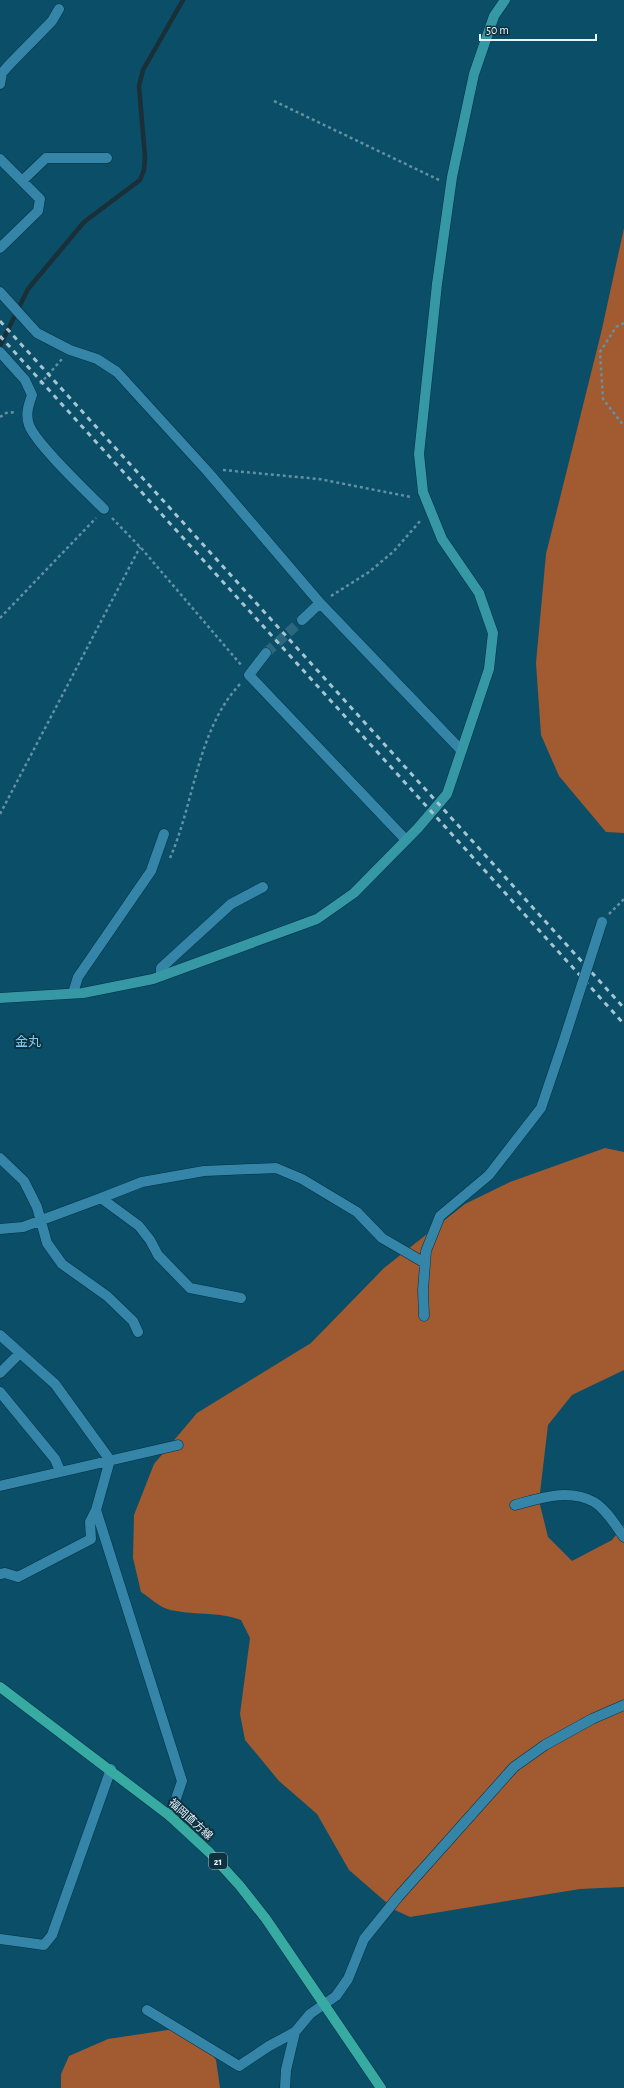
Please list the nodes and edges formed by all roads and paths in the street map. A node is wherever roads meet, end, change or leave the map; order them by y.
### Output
1 (505, 0) edge
2 (58, 9) dead end
3 (0, 84) edge
4 (274, 101) dead end
5 (107, 158) dead end
6 (0, 159) edge
7 (22, 181) junction
8 (451, 181) junction
9 (0, 248) edge
10 (0, 292) edge
11 (624, 323) edge
12 (70, 350) junction
13 (0, 352) edge
14 (32, 395) junction
15 (27, 410) junction
16 (0, 417) edge
17 (624, 426) edge
18 (208, 472) junction
19 (423, 492) junction
20 (104, 509) junction
21 (432, 514) junction
22 (140, 547) junction
23 (320, 603) junction
24 (0, 618) edge
25 (302, 620) tunnel mouth
26 (266, 653) tunnel mouth
27 (249, 674) junction
28 (461, 750) junction
29 (0, 814) edge
30 (164, 834) dead end
31 (406, 840) junction
32 (263, 887) dead end
33 (624, 899) edge
34 (602, 922) joint
35 (161, 976) junction
36 (73, 993) junction
37 (0, 998) edge
38 (0, 1158) edge
39 (101, 1198) junction
40 (40, 1220) junction
41 (0, 1229) edge
42 (425, 1263) junction
43 (241, 1298) dead end
44 (424, 1316) dead end
45 (138, 1332) dead end
46 (0, 1335) edge
47 (20, 1353) junction
48 (0, 1373) edge
49 (0, 1392) edge
50 (178, 1445) dead end
51 (110, 1460) junction
52 (60, 1471) junction
53 (0, 1486) edge
54 (515, 1505) dead end
55 (96, 1510) junction
56 (624, 1537) edge
57 (0, 1574) edge
58 (0, 1687) edge
59 (624, 1704) edge
60 (110, 1769) junction
61 (170, 1816) junction
62 (0, 1939) edge
63 (324, 2006) junction
64 (147, 2010) dead end
65 (295, 2032) junction
66 (285, 2088) edge
67 (381, 2088) edge

1 - 8 street
2 - 3 street
4 - 8 path
5 - 7 street
6 - 7 street
7 - 9 street
8 - 19 street
10 - 12 street
11 - 17 path
12 - 14 path
12 - 18 street
13 - 14 street
14 - 15 street
15 - 16 path
15 - 20 street
18 - 19 path
18 - 23 street
19 - 21 street
20 - 22 path
20 - 24 path
21 - 23 path
21 - 28 street
22 - 27 path
22 - 29 path
23 - 25 street
23 - 28 street
26 - 27 street
27 - 31 street
28 - 31 street
30 - 36 street
31 - 35 street
32 - 35 street
33 - 34 path
34 - 42 street, bridge
35 - 36 street
36 - 37 street
38 - 40 street
39 - 40 street
39 - 42 street
39 - 43 street
40 - 41 street
40 - 45 street
42 - 44 street
46 - 47 street
47 - 48 street
47 - 51 street
49 - 52 street
50 - 51 street
51 - 52 street
51 - 55 street
52 - 53 street
54 - 56 street
55 - 57 street
55 - 61 street
58 - 60 main road, 福岡直方線 / 21
59 - 63 street
60 - 61 main road, 福岡直方線 / 21
60 - 62 street
61 - 63 main road, 福岡直方線 / 21
63 - 65 street
63 - 67 main road, 福岡直方線 / 21
64 - 65 street
65 - 66 street

